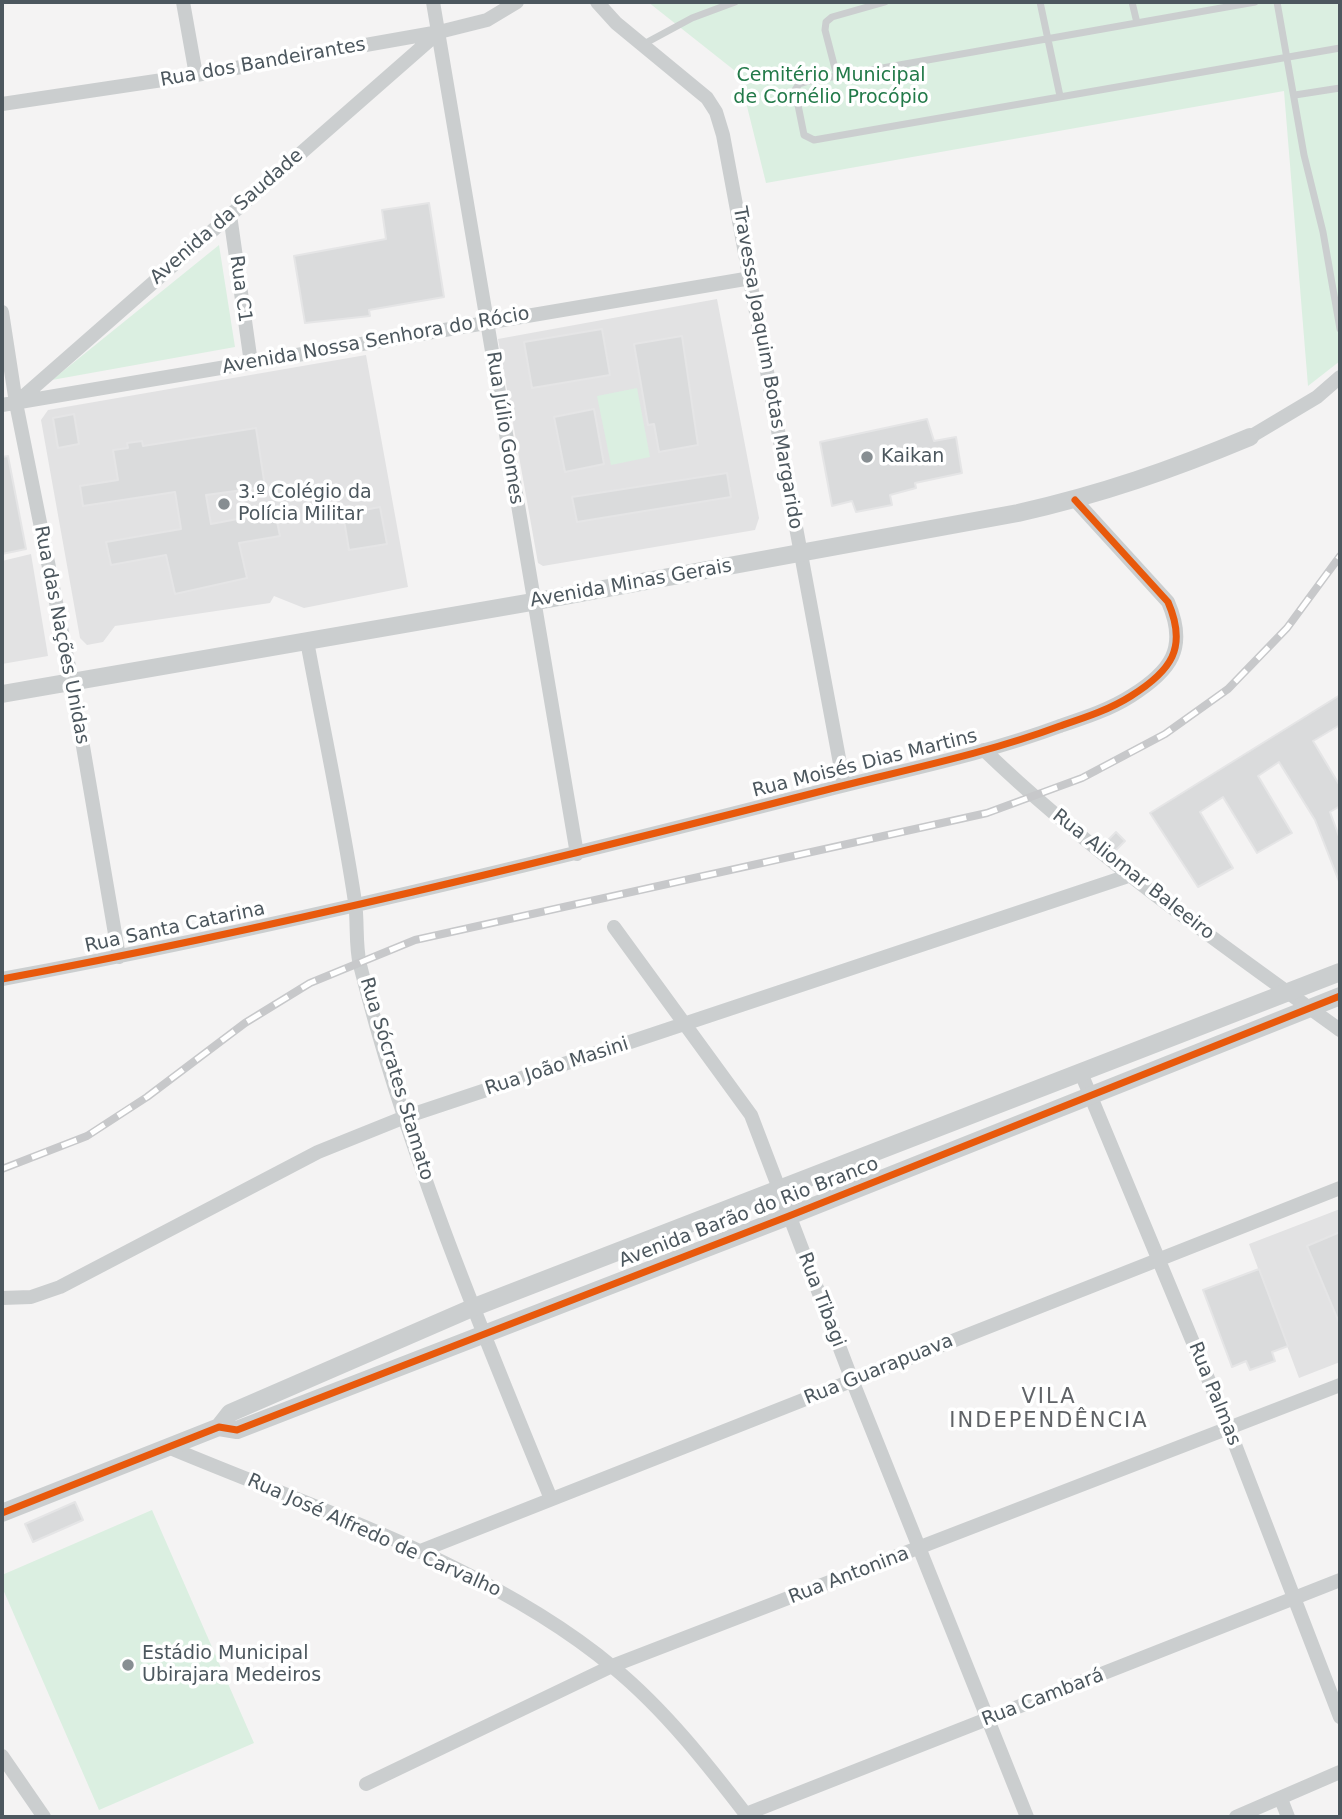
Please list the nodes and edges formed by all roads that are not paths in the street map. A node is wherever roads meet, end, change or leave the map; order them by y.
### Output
1 (183, 2) edge
2 (433, 2) edge
3 (517, 2) edge
4 (597, 2) edge
5 (734, 2) edge
6 (885, 2) edge
7 (1040, 2) edge
8 (1132, 2) edge
9 (1255, 2) edge
10 (1277, 2) edge
11 (1137, 23) junction
12 (439, 32) junction
13 (1049, 38) junction
14 (642, 45) junction
15 (1340, 48) edge
16 (1288, 56) junction
17 (196, 75) junction
18 (837, 76) junction
19 (1340, 88) edge
20 (1295, 95) junction
21 (1059, 96) junction
22 (2, 104) edge
23 (230, 215) junction
24 (751, 278) junction
25 (2, 313) edge
26 (486, 321) junction
27 (1340, 329) edge
28 (251, 363) junction
29 (1340, 377) edge
30 (9, 404) edge
31 (1250, 437) joint
32 (1075, 500) junction
33 (802, 552) junction
34 (532, 602) junction
35 (307, 641) junction
36 (72, 682) junction
37 (2, 694) edge
38 (984, 750) junction
39 (844, 785) junction
40 (577, 854) junction
41 (1131, 874) junction
42 (355, 905) junction
43 (614, 927) dead end
44 (119, 957) junction
45 (1340, 972) edge
46 (2, 979) edge
47 (1287, 993) junction
48 (1340, 996) edge
49 (1310, 1008) junction
50 (688, 1024) junction
51 (1340, 1030) edge
52 (1081, 1073) junction
53 (1091, 1096) junction
54 (405, 1117) junction
55 (1340, 1188) edge
56 (779, 1190) junction
57 (789, 1216) junction
58 (1159, 1259) junction
59 (2, 1298) edge
60 (472, 1308) junction
61 (482, 1332) junction
62 (852, 1380) junction
63 (1340, 1385) edge
64 (219, 1427) junction
65 (1229, 1429) junction
66 (168, 1447) junction
67 (551, 1499) junction
68 (2, 1513) edge
69 (922, 1548) junction
70 (418, 1552) junction
71 (1340, 1580) edge
72 (1296, 1598) junction
73 (612, 1666) junction
74 (1340, 1717) edge
75 (988, 1719) junction
76 (2, 1756) edge
77 (1340, 1772) edge
78 (366, 1784) dead end
79 (1281, 1799) junction
80 (747, 1815) edge
81 (44, 1817) edge
82 (1027, 1817) edge
83 (1236, 1817) edge
84 (1288, 1817) edge

1 - 17 street
2 - 12 street, Rua Júlio Gomes
3 - 12 street, Rua dos Bandeirantes
4 - 14 street, Travessa Joaquim Botas Margarido
5 - 14 lane
6 - 18 lane
7 - 13 lane
8 - 11 lane
9 - 11 lane
10 - 16 lane
11 - 13 lane
12 - 17 street, Rua dos Bandeirantes
12 - 23 street, Avenida da Saudade
12 - 26 street, Rua Júlio Gomes
13 - 18 lane
13 - 21 lane
14 - 24 street, Travessa Joaquim Botas Margarido
15 - 16 lane
16 - 20 lane
16 - 21 lane
17 - 22 street, Rua dos Bandeirantes
18 - 21 lane
19 - 20 lane
20 - 27 lane
23 - 28 street, Rua C1
23 - 30 street, Avenida da Saudade
24 - 26 street, Avenida Nossa Senhora do Rócio
24 - 33 street, Travessa Joaquim Botas Margarido
25 - 30 street, Rua das Nações Unidas
26 - 28 street, Avenida Nossa Senhora do Rócio
26 - 34 street, Rua Júlio Gomes
28 - 30 street, Avenida Nossa Senhora do Rócio
29 - 31 street
30 - 36 street, Rua das Nações Unidas
31 - 32 street, Avenida Minas Gerais
32 - 33 street, Avenida Minas Gerais
32 - 38 street, Rua Moisés Dias Martins
33 - 34 street, Avenida Minas Gerais
33 - 39 street, Travessa Joaquim Botas Margarido
34 - 35 street, Avenida Minas Gerais
34 - 40 street, Rua Júlio Gomes
35 - 36 street, Avenida Minas Gerais
35 - 42 street, Rua Sócrates Stamato
36 - 37 street, Avenida Minas Gerais
36 - 44 street, Rua das Nações Unidas
38 - 39 street, Rua Moisés Dias Martins
38 - 41 street, Rua Aliomar Baleeiro
39 - 40 street, Rua Moisés Dias Martins
40 - 42 street, Rua Moisés Dias Martins
41 - 47 street, Rua Aliomar Baleeiro
41 - 50 street, Rua João Masini
42 - 44 street, Rua Santa Catarina
42 - 54 street, Rua Sócrates Stamato
43 - 50 street, Rua Tibagi
44 - 46 street, Rua Santa Catarina
45 - 47 street, Avenida Barão do Rio Branco
47 - 49 street, Rua Aliomar Baleeiro
47 - 52 street, Avenida Barão do Rio Branco
48 - 49 street, Avenida Barão do Rio Branco
49 - 51 street, Rua Aliomar Baleeiro
49 - 53 street, Avenida Barão do Rio Branco
50 - 54 street, Rua João Masini
50 - 56 street, Rua Tibagi
52 - 53 street, Rua Palmas
52 - 56 street, Avenida Barão do Rio Branco
53 - 57 street, Avenida Barão do Rio Branco
53 - 58 street, Rua Palmas
54 - 59 street, Rua João Masini
54 - 60 street, Rua Sócrates Stamato
55 - 58 street, Rua Guarapuava
56 - 57 street, Rua Tibagi
56 - 60 street, Avenida Barão do Rio Branco
57 - 61 street, Avenida Barão do Rio Branco
57 - 62 street, Rua Tibagi
58 - 62 street, Rua Guarapuava
58 - 65 street, Rua Palmas
60 - 61 street, Rua Sócrates Stamato
60 - 64 street, Avenida Barão do Rio Branco
61 - 64 street, Avenida Barão do Rio Branco
61 - 67 street, Rua Sócrates Stamato
62 - 67 street, Rua Guarapuava
62 - 69 street, Rua Tibagi
63 - 65 street, Rua Antonina
64 - 66 street, Avenida Barão do Rio Branco
65 - 69 street, Rua Antonina
65 - 72 street, Rua Palmas
66 - 68 street, Avenida Barão do Rio Branco
66 - 70 street, Rua José Alfredo de Carvalho
67 - 70 street, Rua Guarapuava
69 - 73 street, Rua Antonina
69 - 75 street, Rua Tibagi
70 - 73 street, Rua José Alfredo de Carvalho
71 - 72 street, Rua Cambará
72 - 74 street, Rua Palmas
72 - 75 street, Rua Cambará
73 - 78 street, Rua Antonina
73 - 80 street, Rua José Alfredo de Carvalho
75 - 80 street, Rua Cambará
75 - 82 street, Rua Tibagi
76 - 81 street
77 - 79 street
79 - 83 street
79 - 84 street

